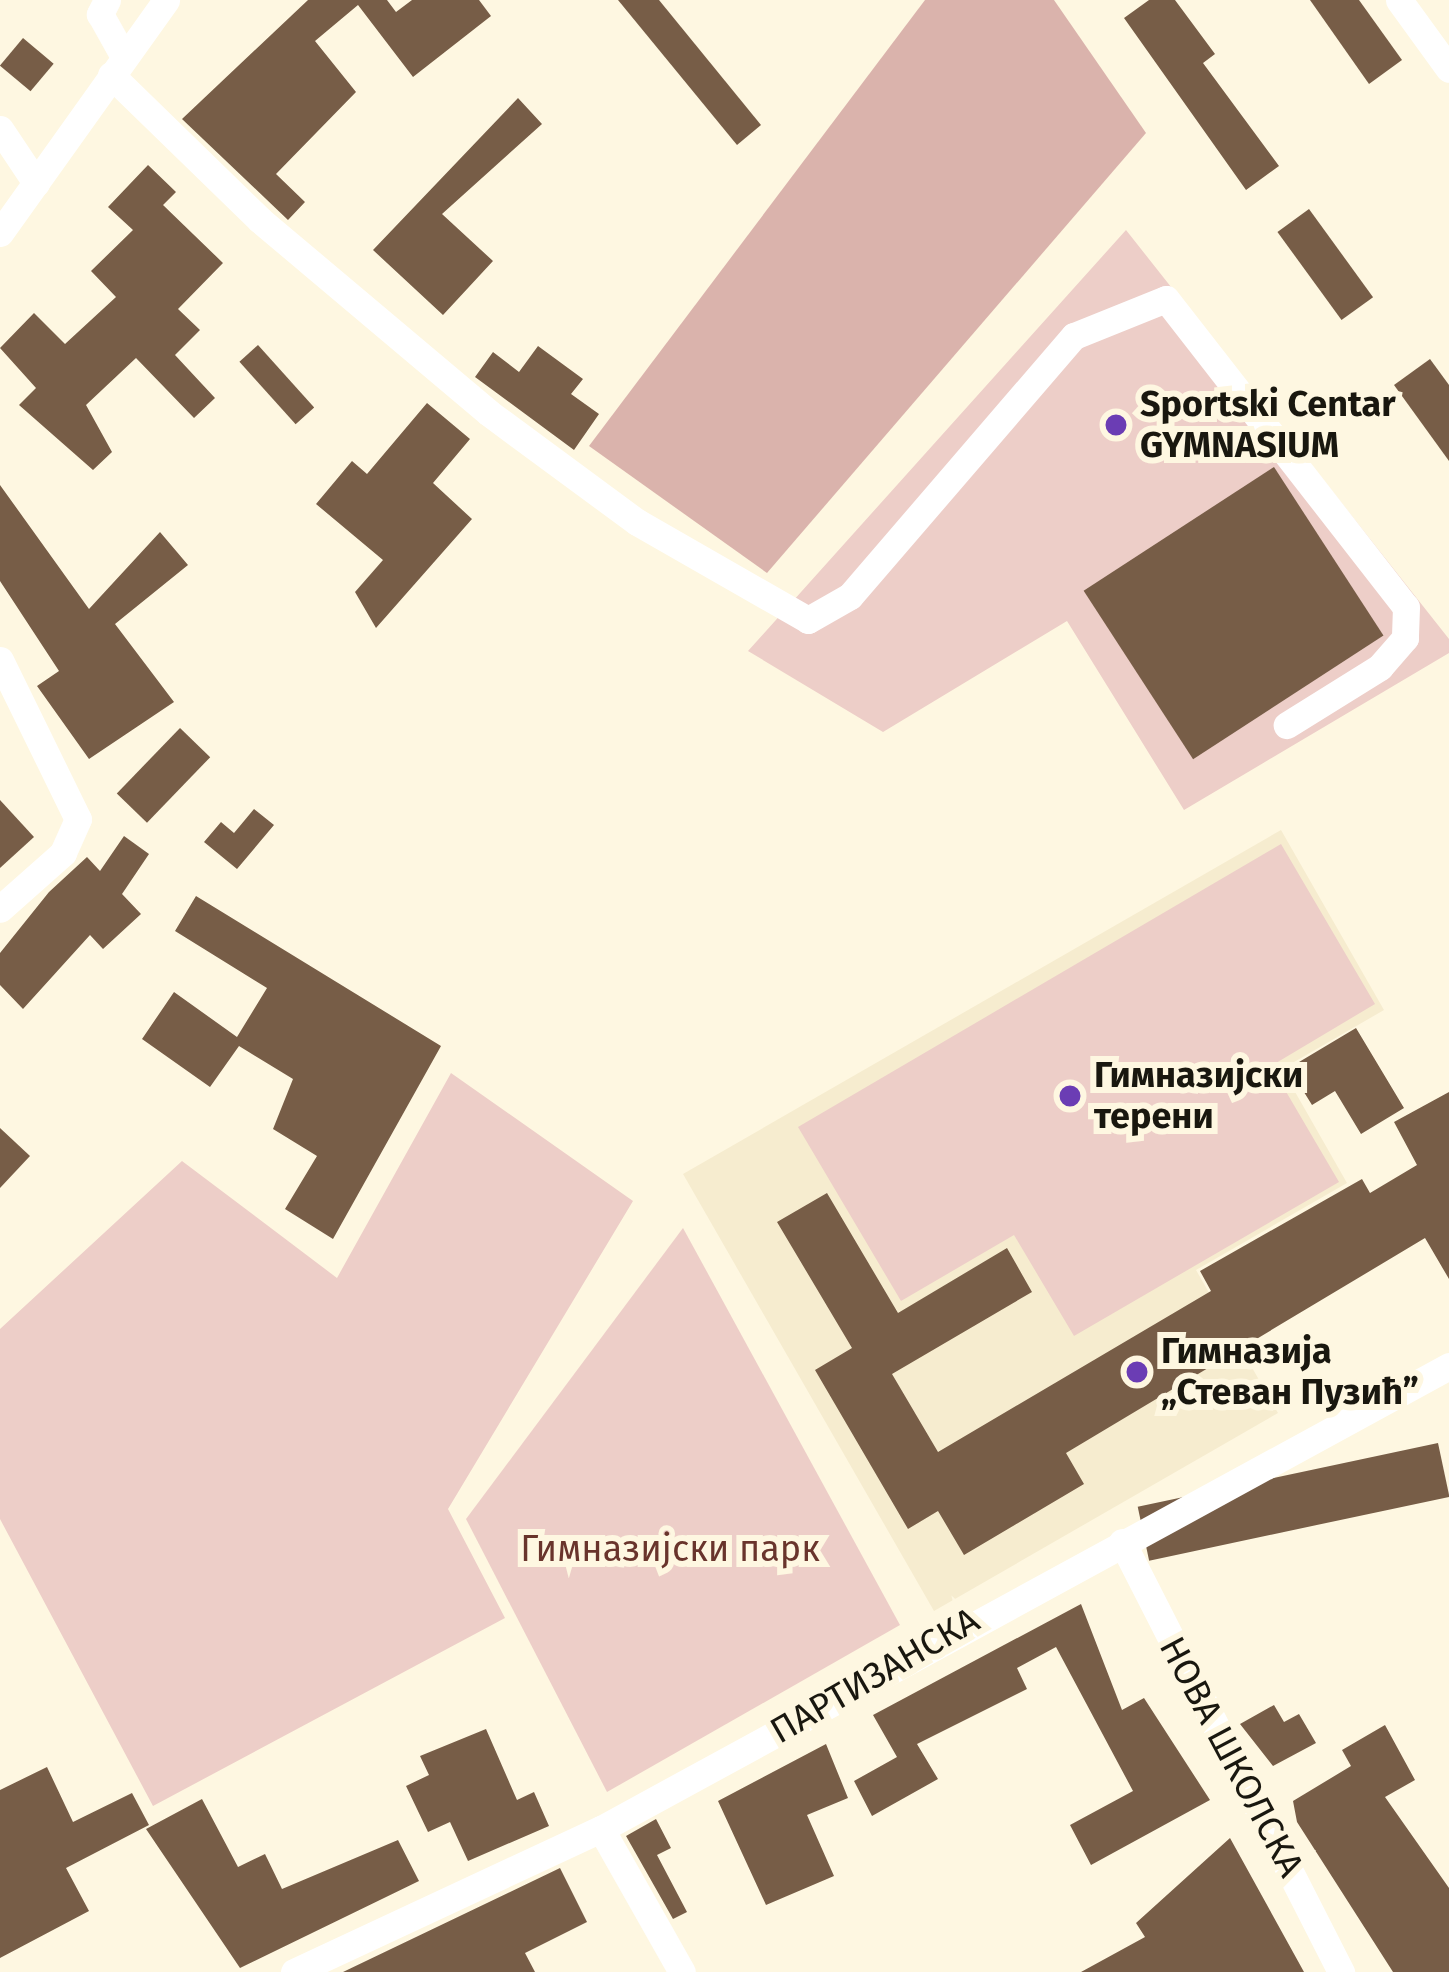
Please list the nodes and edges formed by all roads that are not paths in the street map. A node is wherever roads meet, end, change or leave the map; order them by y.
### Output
1 (106, 0) edge
2 (166, 0) edge
3 (1399, 0) edge
4 (118, 66) junction
5 (1449, 69) edge
6 (0, 130) edge
7 (36, 183) junction
8 (0, 233) edge
9 (0, 660) edge
10 (1287, 724) dead end
11 (0, 909) edge
12 (1449, 1366) edge
13 (1122, 1542) junction
14 (602, 1829) junction
15 (295, 1972) edge
16 (682, 1972) edge
17 (1341, 1972) edge

1 - 4 street
2 - 4 street
3 - 5 street
4 - 7 street
4 - 10 street
6 - 7 street
7 - 8 street
9 - 11 street
12 - 13 street, ПАРТИЗАНСКА
13 - 14 street, ПАРТИЗАНСКА
13 - 17 street, НОВА ШКОЛСКА
14 - 15 street, ПАРТИЗАНСКА
14 - 16 street

